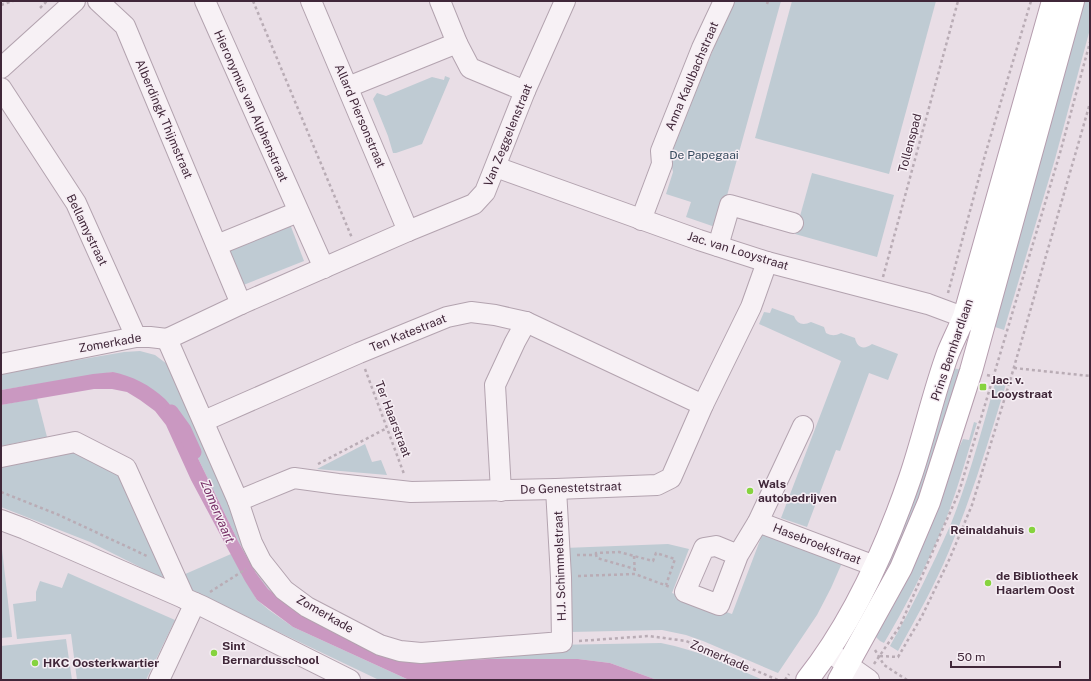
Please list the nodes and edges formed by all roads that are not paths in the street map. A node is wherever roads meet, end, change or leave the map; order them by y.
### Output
1 (74, 1) edge
2 (98, 1) edge
3 (205, 1) edge
4 (311, 1) edge
5 (440, 1) edge
6 (565, 1) edge
7 (724, 1) edge
8 (1052, 1) edge
9 (1073, 1) edge
10 (457, 43) junction
11 (1, 68) edge
12 (348, 87) junction
13 (1, 88) edge
14 (525, 91) junction
15 (496, 167) junction
16 (298, 212) junction
17 (641, 220) junction
18 (793, 223) dead end
19 (408, 231) junction
20 (217, 245) junction
21 (718, 246) junction
22 (767, 262) junction
23 (324, 268) junction
24 (241, 304) junction
25 (974, 321) junction
26 (526, 322) junction
27 (136, 337) junction
28 (167, 339) junction
29 (1, 364) edge
30 (703, 405) junction
31 (204, 421) junction
32 (803, 426) dead end
33 (1, 458) edge
34 (556, 489) junction
35 (500, 491) junction
36 (238, 501) junction
37 (1, 520) edge
38 (758, 522) junction
39 (738, 555) junction
40 (875, 566) junction
41 (194, 603) junction
42 (562, 642) joint
43 (828, 651) junction
44 (843, 673) edge
45 (160, 680) edge
46 (350, 680) edge
47 (807, 680) edge
48 (869, 680) edge

1 - 11 street
2 - 20 street, Alberdingk Thijmstraat
3 - 16 street, Hieronymus van Alphenstraat
4 - 12 street, Allard Piersonstraat
5 - 10 street
6 - 14 street, Van Zeggelenstraat
7 - 17 street, Anna Kaulbachstraat
8 - 25 main road, Prins Bernhardlaan
9 - 25 main road, Prins Bernhardlaan
10 - 12 street
10 - 14 street
12 - 19 street, Allard Piersonstraat
13 - 27 street, Bellamystraat
14 - 15 street, Van Zeggelenstraat
15 - 17 street, Jac. van Looystraat
15 - 19 street, Van Zeggelenstraat
16 - 20 street
16 - 23 street
17 - 21 street, Jac. van Looystraat
18 - 21 street
19 - 23 street, Van Zeggelenstraat
20 - 24 street
21 - 22 street, Jac. van Looystraat
22 - 25 street, Jac. van Looystraat
22 - 30 street, De Genestetstraat
23 - 24 street, Van Zeggelenstraat
24 - 28 street, Van Zeggelenstraat
25 - 40 main road, Prins Bernhardlaan
25 - 44 main road, Prins Bernhardlaan
26 - 30 street, Ten Katestraat
26 - 31 street, Ten Katestraat
26 - 35 street
27 - 28 street, Zomerkade
27 - 29 street, Zomerkade
28 - 31 street, Zomerkade
30 - 34 street, De Genestetstraat
31 - 36 street, Zomerkade
32 - 38 street, Hasebroekstraat
33 - 41 street
34 - 35 street, De Genestetstraat
34 - 42 street, H.J. Schimmelstraat
35 - 36 street, De Genestetstraat
36 - 42 street, Zomerkade
37 - 41 street
38 - 39 street, Hasebroekstraat
38 - 40 street, Hasebroekstraat
39 - 39 street, Hasebroekstraat
40 - 43 main road, Prins Bernhardlaan
41 - 45 street
41 - 46 street
43 - 44 street
43 - 47 main road, Prins Bernhardlaan
44 - 48 street

